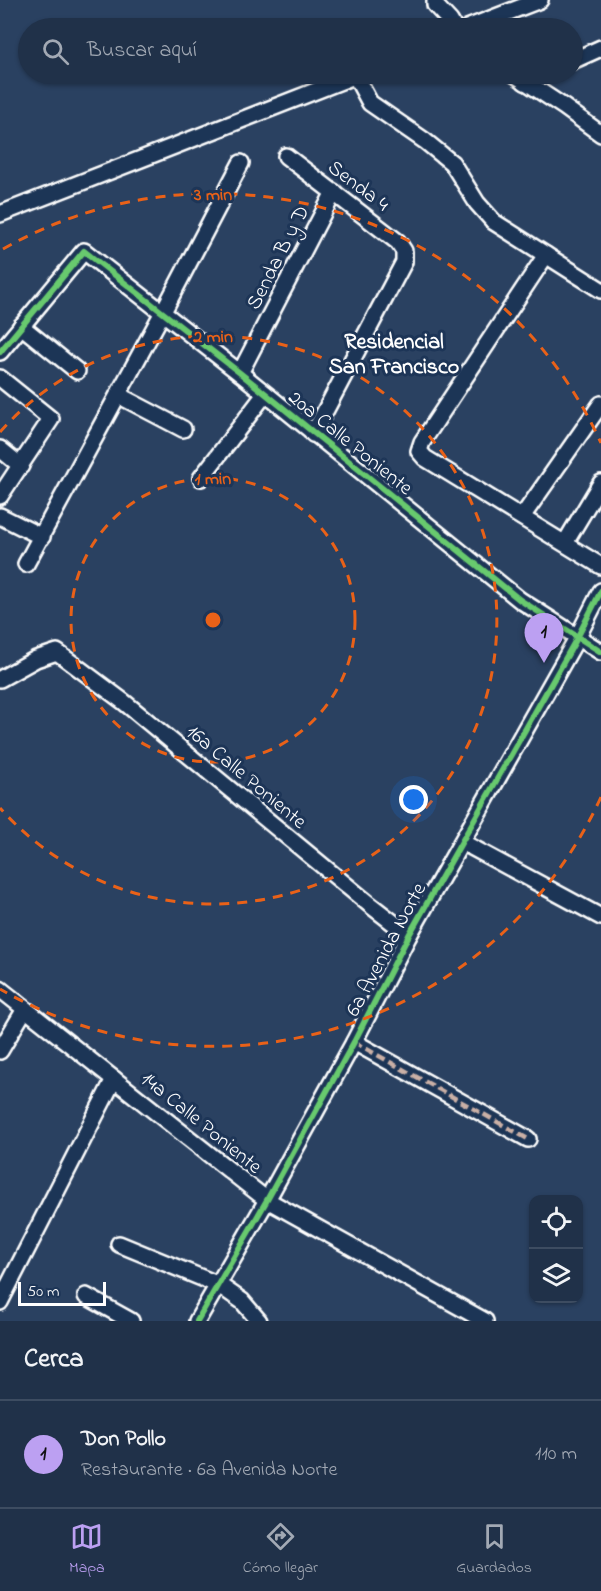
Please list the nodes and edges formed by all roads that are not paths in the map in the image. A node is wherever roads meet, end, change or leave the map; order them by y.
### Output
1 (435, 0) edge
2 (540, 0) edge
3 (448, 18) edge
4 (493, 18) edge
5 (601, 48) edge
6 (583, 56) edge
7 (332, 84) edge
8 (361, 84) edge
9 (529, 84) edge
10 (601, 134) edge
11 (286, 156) dead end
12 (241, 163) dead end
13 (334, 192) junction
14 (0, 214) edge
15 (546, 255) junction
16 (601, 290) edge
17 (163, 312) junction
18 (21, 326) junction
19 (0, 352) edge
20 (77, 371) dead end
21 (240, 373) junction
22 (0, 378) edge
23 (265, 394) junction
24 (118, 395) junction
25 (601, 404) edge
26 (183, 429) dead end
27 (313, 434) junction
28 (0, 449) edge
29 (21, 466) junction
30 (201, 478) dead end
31 (601, 483) edge
32 (0, 496) edge
33 (0, 516) edge
34 (522, 517) junction
35 (42, 537) junction
36 (565, 543) junction
37 (26, 564) dead end
38 (601, 566) edge
39 (601, 591) edge
40 (577, 638) junction
41 (601, 652) edge
42 (0, 679) edge
43 (462, 842) junction
44 (601, 917) edge
45 (410, 935) junction
46 (0, 989) edge
47 (25, 1009) junction
48 (354, 1042) junction
49 (0, 1051) edge
50 (114, 1079) junction
51 (528, 1139) dead end
52 (267, 1200) junction
53 (119, 1244) dead end
54 (219, 1285) junction
55 (86, 1296) dead end
56 (0, 1302) edge
57 (131, 1321) edge
58 (197, 1321) edge
59 (259, 1321) edge
60 (485, 1321) edge

1 - 3 street
2 - 4 street
5 - 6 street
7 - 14 street
8 - 15 street
9 - 10 street
11 - 13 street, Senda 4
12 - 17 street
13 - 21 street, Senda B y D
13 - 27 street, Senda 4
15 - 16 street
15 - 34 street
17 - 18 street, 20a Calle Poniente
17 - 21 street, 20a Calle Poniente
17 - 24 street
18 - 19 street
18 - 20 street
21 - 23 street, 20a Calle Poniente
22 - 29 street
23 - 27 street, 20a Calle Poniente
23 - 30 street
24 - 26 street
24 - 35 street
25 - 34 street
27 - 40 street, 20a Calle Poniente
28 - 29 street
29 - 32 street
31 - 36 street
33 - 35 street
34 - 36 street
35 - 37 street
36 - 38 street
39 - 40 street, 6a Avenida Norte
40 - 41 street, 20a Calle Poniente
40 - 43 street, 6a Avenida Norte
42 - 45 street, 16a Calle Poniente
43 - 44 street
43 - 45 street, 6a Avenida Norte
45 - 48 street, 6a Avenida Norte
46 - 47 street, 14a Calle Poniente
47 - 49 street
47 - 50 street, 14a Calle Poniente
48 - 51 street
48 - 52 street, 6a Avenida Norte
50 - 52 street, 14a Calle Poniente
50 - 56 street
52 - 54 street, 6a Avenida Norte
52 - 60 street, 14a Calle Poniente
53 - 54 street
54 - 58 street, 6a Avenida Norte
54 - 59 street
55 - 57 street

